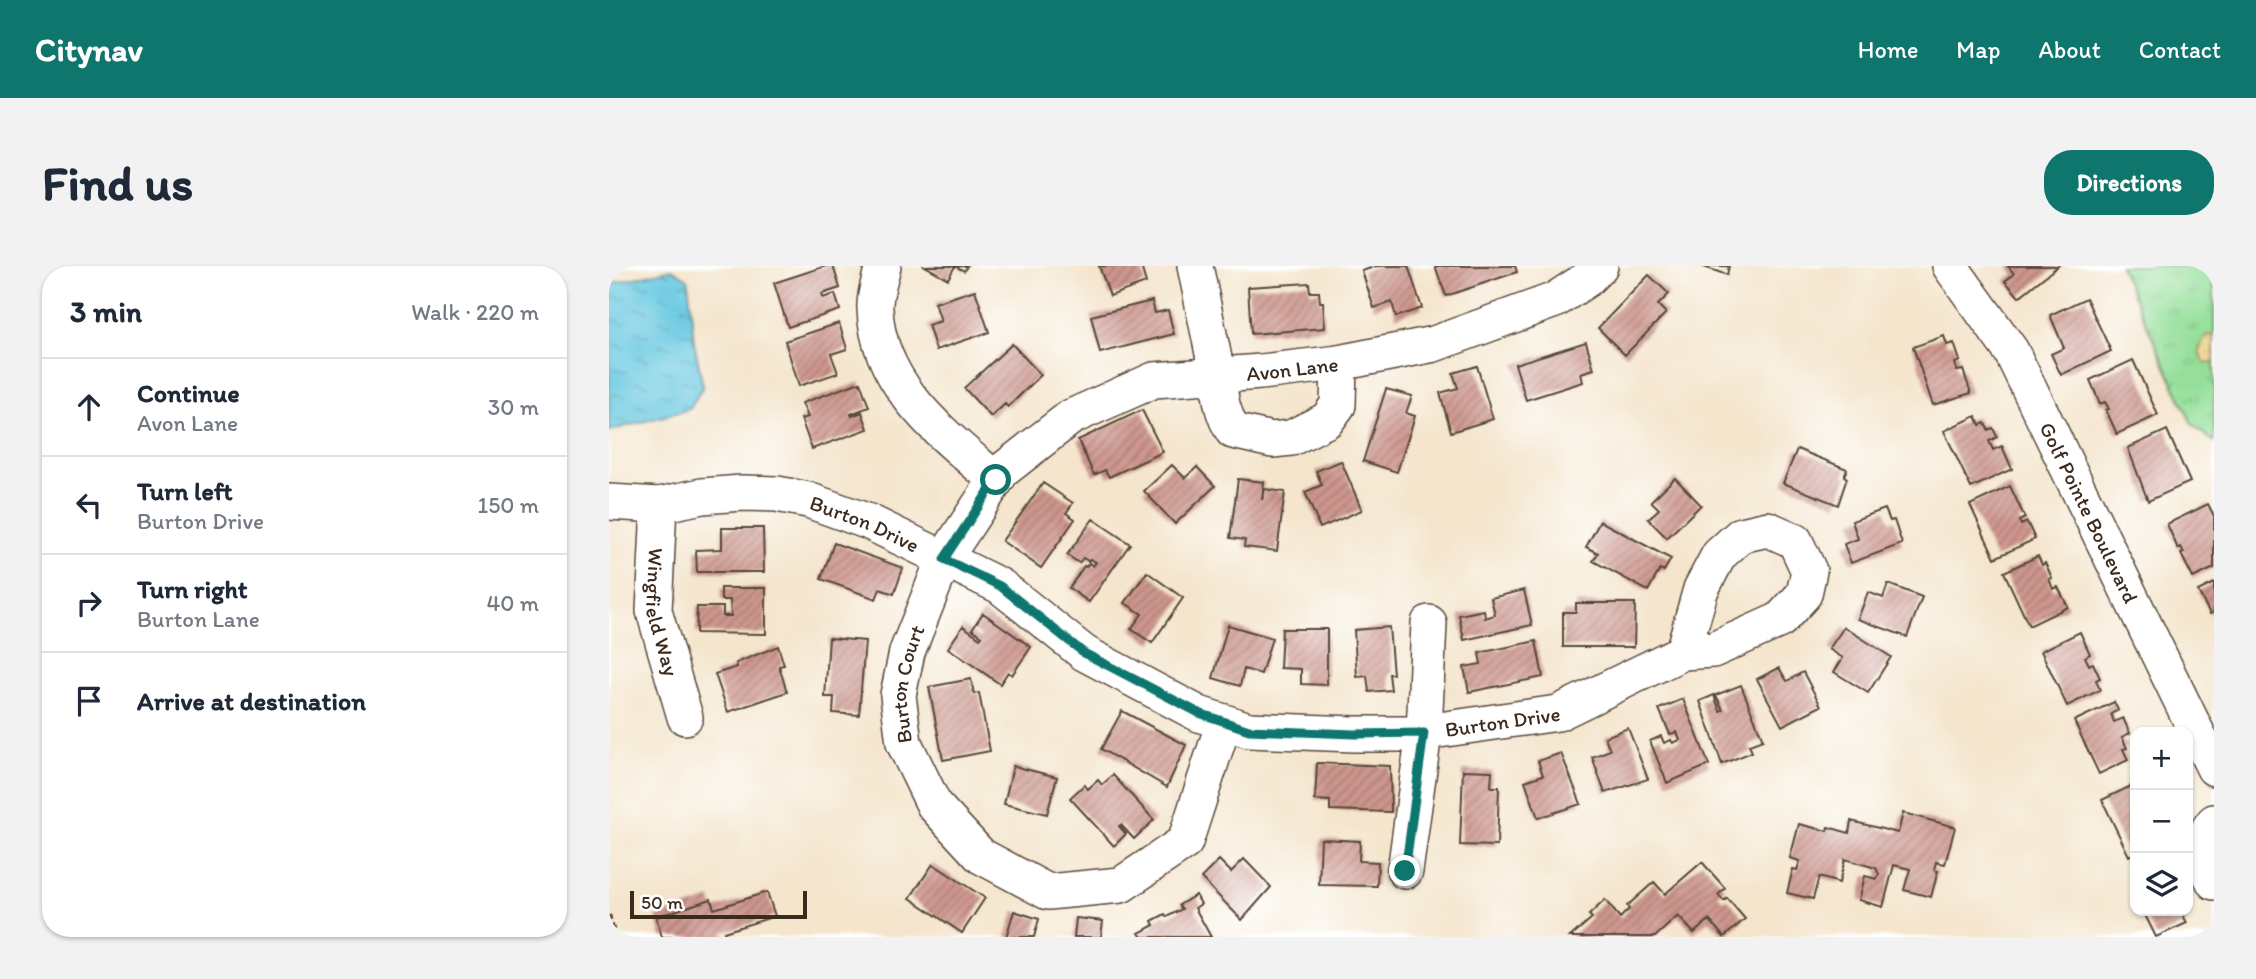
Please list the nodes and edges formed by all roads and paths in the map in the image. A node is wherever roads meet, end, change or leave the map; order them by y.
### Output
1 (883, 266) edge
2 (1195, 266) edge
3 (1600, 266) edge
4 (1950, 266) edge
5 (1339, 363) junction
6 (1217, 375) junction
7 (996, 480) junction
8 (611, 504) edge
9 (659, 505) junction
10 (944, 559) junction
11 (1429, 623) dead end
12 (1683, 652) dead end
13 (685, 717) dead end
14 (1224, 722) junction
15 (1424, 733) junction
16 (2214, 768) edge
17 (2214, 822) edge
18 (1405, 871) dead end
19 (2214, 883) edge
20 (609, 915) edge
21 (615, 937) edge

1 - 7 street
2 - 6 street
3 - 5 street, Avon Lane
4 - 16 street, Golf Pointe Boulevard
5 - 6 street, Avon Lane
5 - 6 street
6 - 7 street, Avon Lane
7 - 10 street, Avon Lane
8 - 9 street, Burton Drive
9 - 10 street, Burton Drive
9 - 13 street, Wingfield Way
10 - 14 street, Burton Drive
10 - 14 street, Burton Court
11 - 15 street
12 - 15 street, Burton Drive
14 - 15 street, Burton Drive
15 - 18 street
17 - 19 street
20 - 21 path

